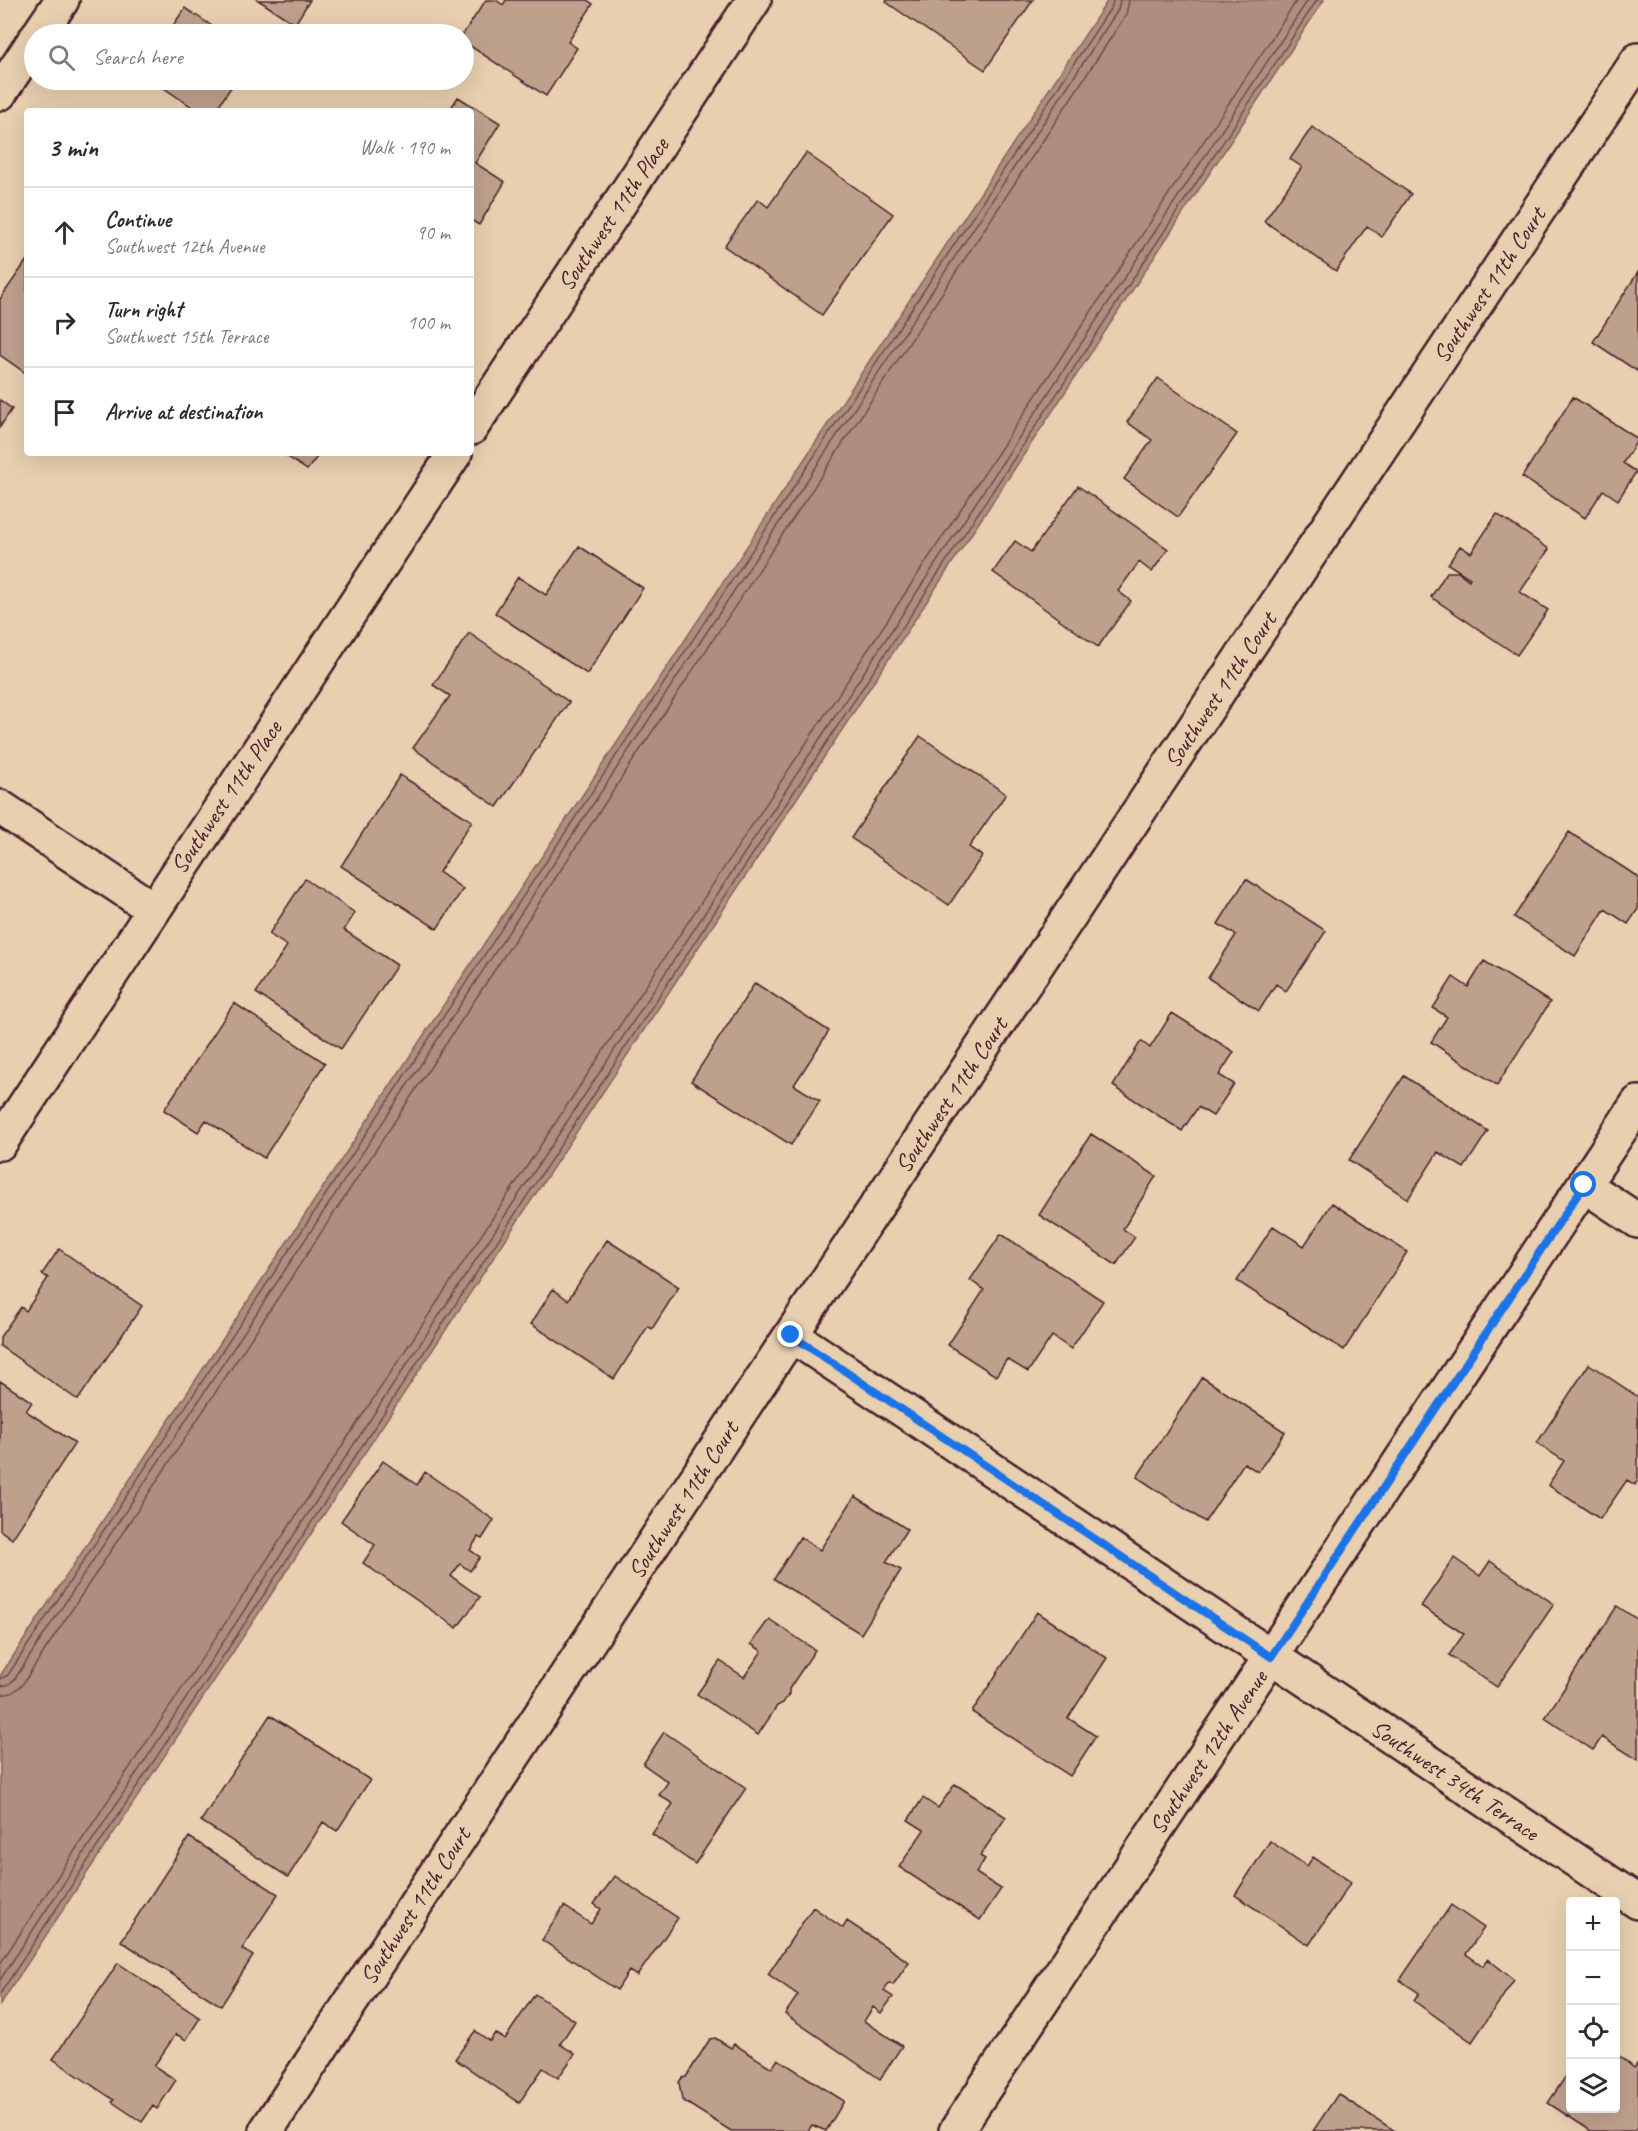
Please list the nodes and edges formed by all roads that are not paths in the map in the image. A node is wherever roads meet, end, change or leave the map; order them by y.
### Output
1 (62, 0) edge
2 (754, 0) edge
3 (46, 24) edge
4 (24, 56) edge
5 (1638, 60) edge
6 (0, 93) edge
7 (474, 423) edge
8 (453, 456) edge
9 (0, 807) edge
10 (153, 909) junction
11 (1638, 1103) edge
12 (0, 1143) edge
13 (1584, 1185) junction
14 (1638, 1221) edge
15 (791, 1335) junction
16 (1271, 1657) junction
17 (1638, 1902) edge
18 (959, 2130) edge
19 (266, 2131) edge

1 - 3 street
2 - 7 street, Southwest 11th Place
4 - 6 street
5 - 15 street, Southwest 11th Court
8 - 10 street, Southwest 11th Place
9 - 10 street
10 - 12 street, Southwest 11th Place
11 - 13 street, Southwest 12th Avenue
13 - 14 street
13 - 16 street, Southwest 12th Avenue
15 - 16 street, Southwest 34th Terrace
15 - 19 street, Southwest 11th Court
16 - 17 street, Southwest 34th Terrace
16 - 18 street, Southwest 12th Avenue

